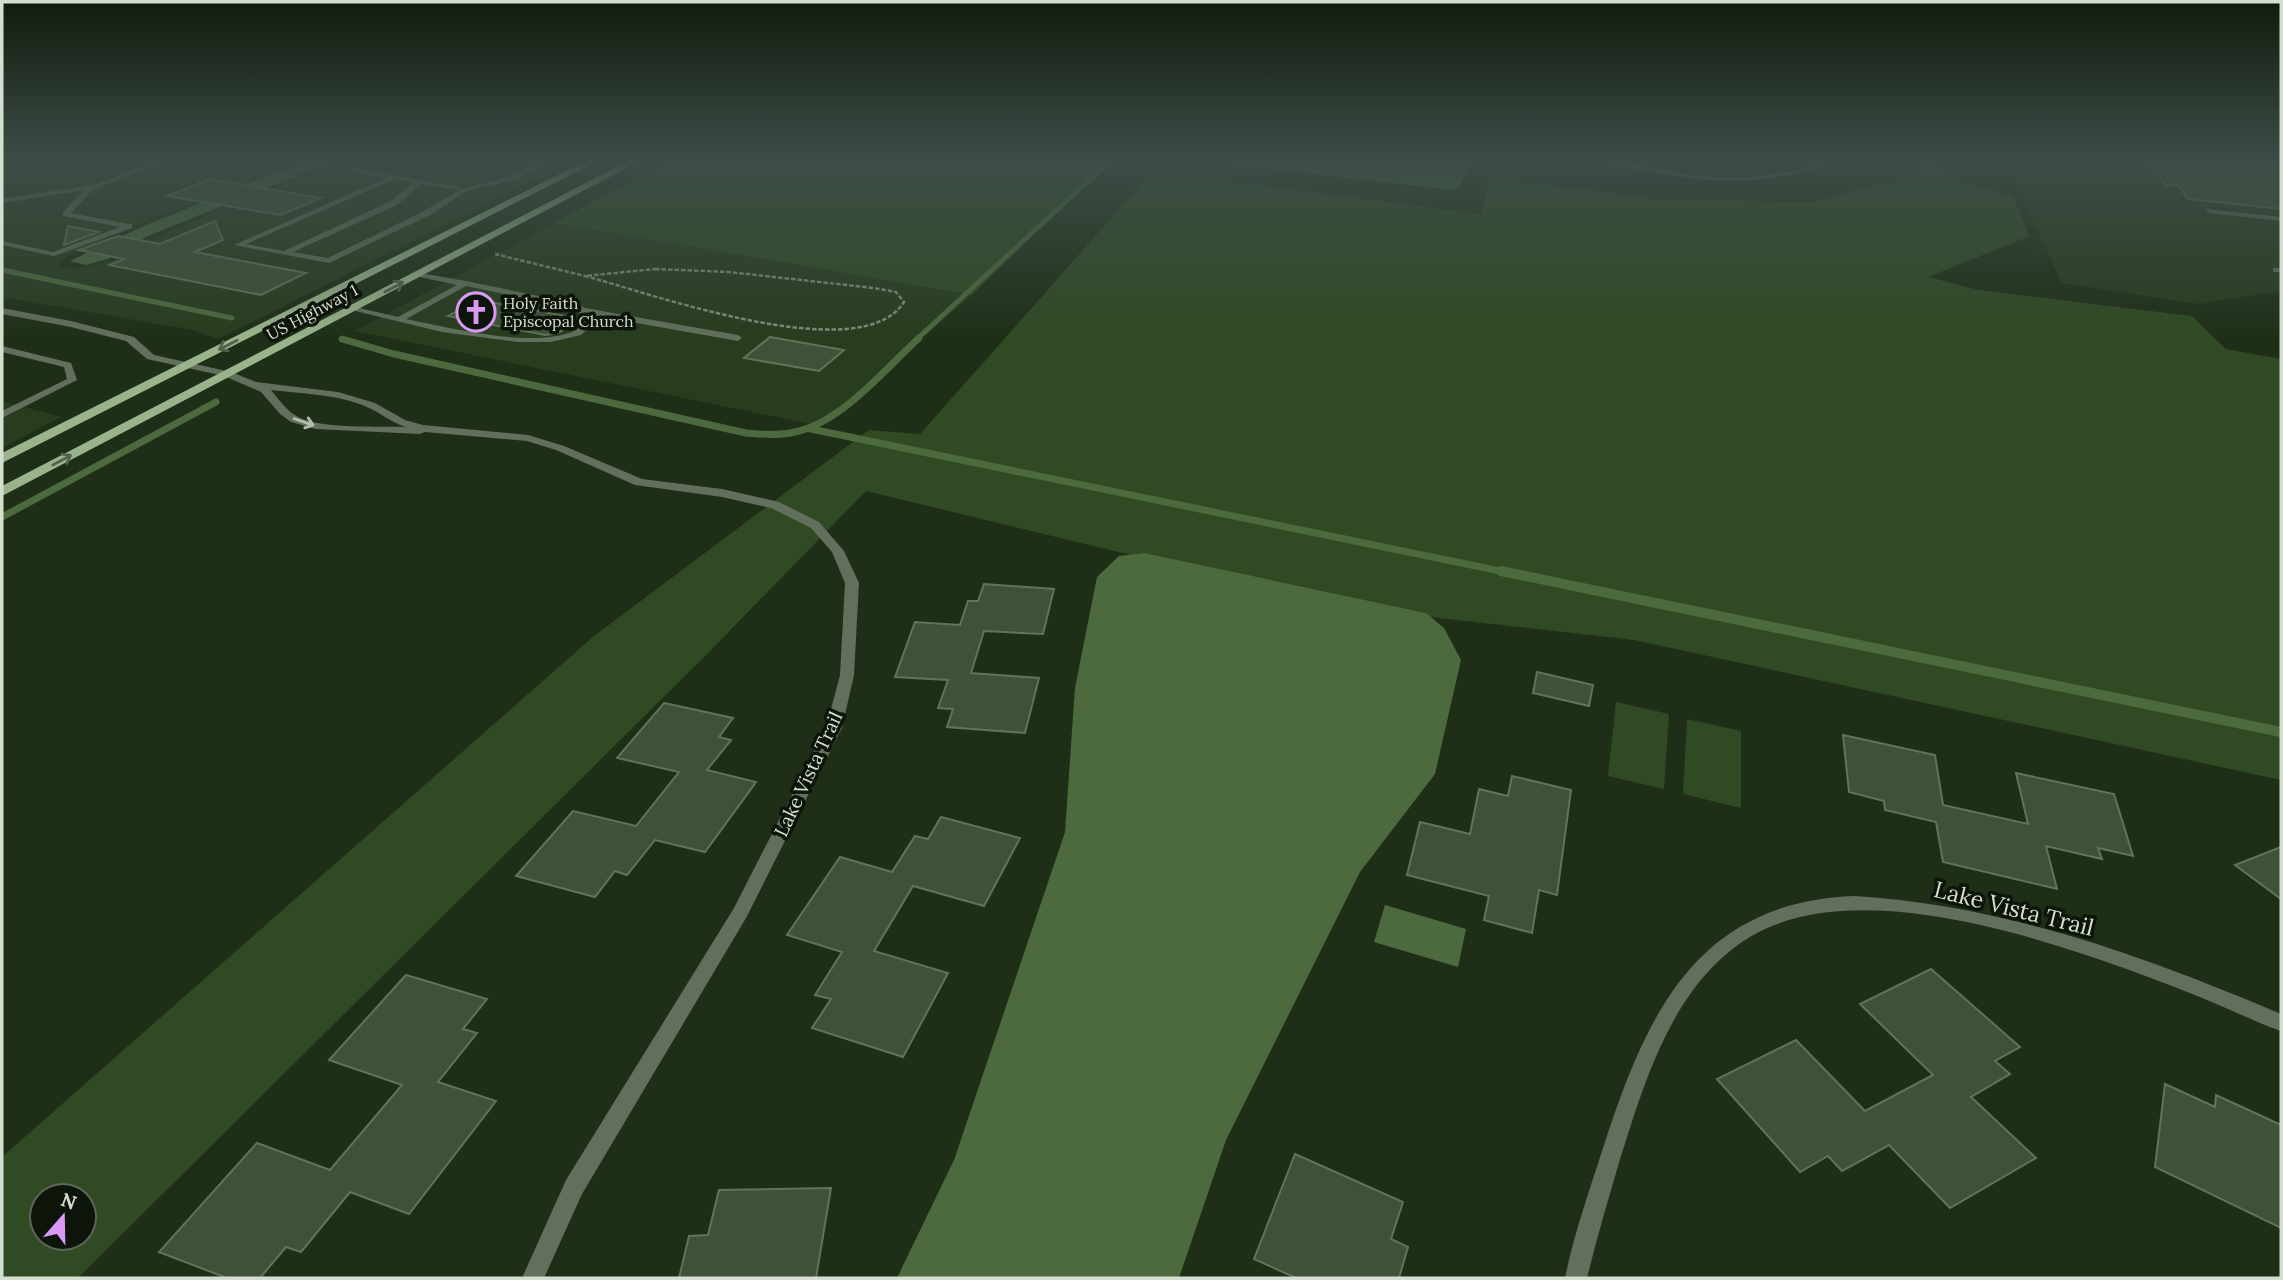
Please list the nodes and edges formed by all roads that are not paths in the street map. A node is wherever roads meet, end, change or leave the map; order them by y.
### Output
1 (96, 220) edge
2 (296, 220) edge
3 (359, 220) edge
4 (413, 220) edge
5 (476, 220) edge
6 (523, 220) edge
7 (2, 243) edge
8 (285, 253) junction
9 (418, 274) junction
10 (466, 283) junction
11 (351, 309) junction
12 (584, 311) junction
13 (2, 312) edge
14 (400, 319) junction
15 (738, 338) dead end
16 (2, 349) edge
17 (187, 365) junction
18 (227, 374) junction
19 (250, 385) junction
20 (2, 415) edge
21 (440, 430) junction
22 (2, 458) edge
23 (2, 492) edge
24 (2281, 1023) edge
25 (533, 1278) edge
26 (1576, 1278) edge

1 - 7 lane
2 - 8 lane
3 - 8 lane
4 - 8 lane
5 -> 17 main road, US Highway 1
6 - 9 main road, US Highway 1
9 - 10 lane
11 -> 9 main road, US Highway 1
10 - 12 lane
10 - 14 lane
11 - 14 lane
11 - 18 main road, US Highway 1
12 - 14 lane
12 - 15 lane
13 - 17 street, Lake Vista Trail
16 - 20 lane
17 - 18 street, Lake Vista Trail
17 - 22 main road, US Highway 1
18 - 19 street, Lake Vista Trail
23 -> 18 main road, US Highway 1
19 - 21 street, Lake Vista Trail
19 -> 21 street, Lake Vista Trail
21 - 25 street, Lake Vista Trail
24 - 26 street, Lake Vista Trail

